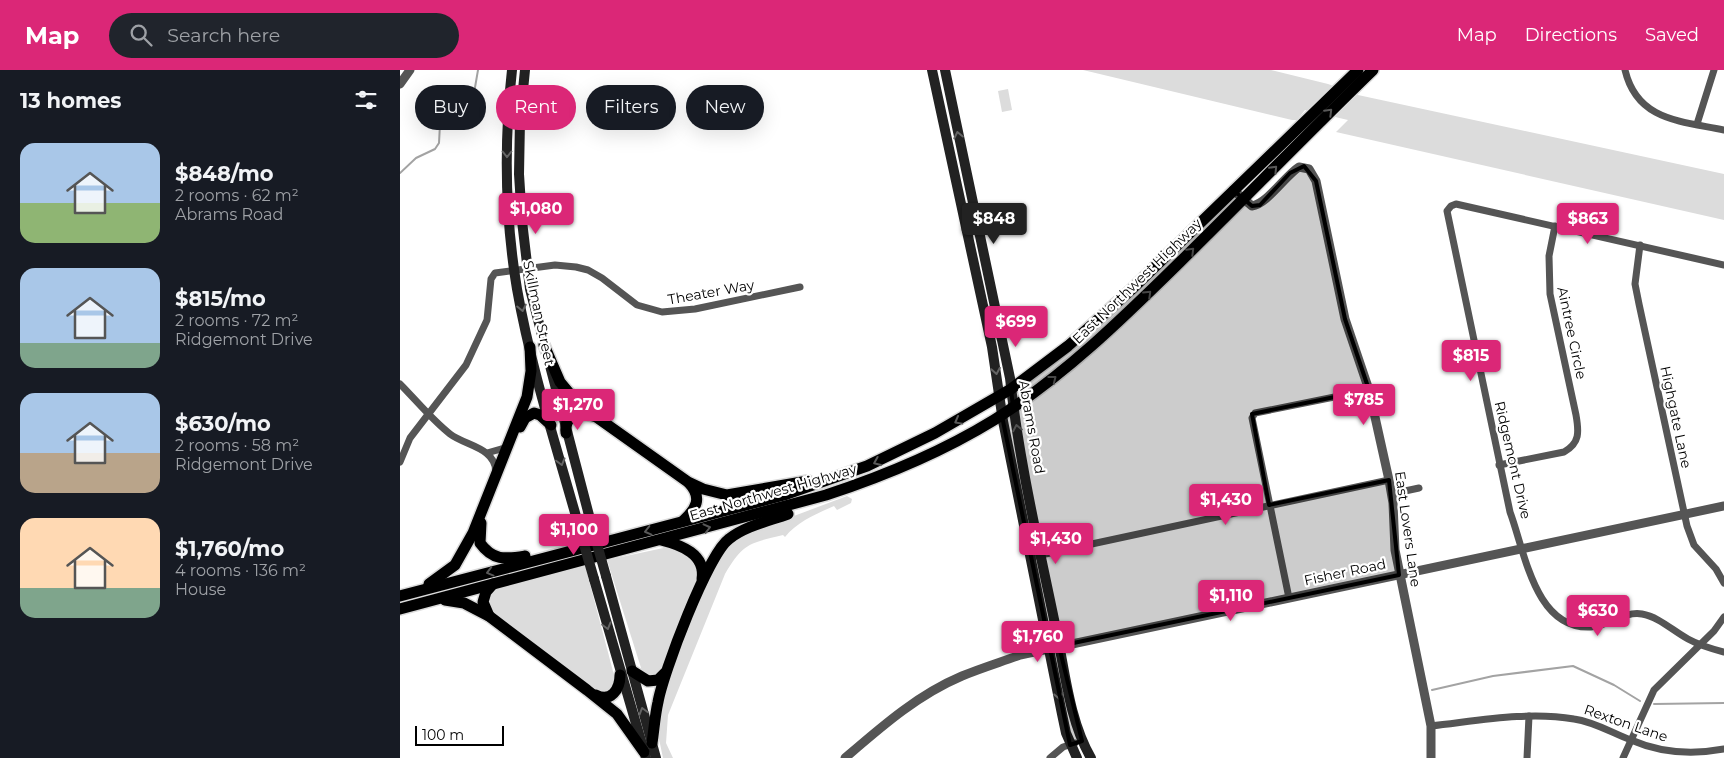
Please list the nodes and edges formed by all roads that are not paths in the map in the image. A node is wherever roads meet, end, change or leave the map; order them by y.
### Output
1 (410, 70) edge
2 (512, 70) edge
3 (525, 70) edge
4 (932, 70) edge
5 (945, 70) edge
6 (1358, 70) edge
7 (1373, 70) edge
8 (1626, 70) edge
9 (1714, 70) edge
10 (400, 84) edge
11 (1351, 84) junction
12 (1697, 124) junction
13 (1724, 130) edge
14 (1300, 134) junction
15 (507, 174) junction
16 (519, 174) junction
17 (968, 182) junction
18 (956, 185) junction
19 (1233, 190) junction
20 (1244, 199) junction
21 (1554, 226) junction
22 (1640, 245) junction
23 (1724, 265) edge
24 (527, 268) junction
25 (514, 269) junction
26 (1152, 270) junction
27 (1162, 280) junction
28 (983, 281) junction
29 (800, 287) dead end
30 (544, 345) junction
31 (530, 347) junction
32 (400, 384) edge
33 (1011, 389) junction
34 (1369, 390) junction
35 (1000, 396) junction
36 (1013, 407) junction
37 (429, 414) junction
38 (1002, 414) junction
39 (595, 416) junction
40 (551, 425) junction
41 (566, 433) junction
42 (508, 447) junction
43 (488, 453) junction
44 (400, 462) edge
45 (1500, 465) junction
46 (849, 472) junction
47 (496, 476) junction
48 (829, 480) junction
49 (1388, 480) junction
50 (688, 482) junction
51 (854, 486) junction
52 (1419, 488) dead end
53 (1391, 494) junction
54 (826, 495) junction
55 (1269, 505) junction
56 (1724, 506) edge
57 (1684, 514) junction
58 (682, 522) junction
59 (659, 540) junction
60 (1522, 549) junction
61 (1042, 555) junction
62 (551, 556) junction
63 (1031, 556) junction
64 (1399, 575) junction
65 (1724, 583) edge
66 (493, 584) junction
67 (421, 590) junction
68 (698, 593) junction
69 (400, 596) edge
70 (1289, 598) junction
71 (438, 599) junction
72 (400, 609) edge
73 (489, 616) junction
74 (1724, 617) edge
75 (1700, 645) junction
76 (1054, 647) junction
77 (1724, 652) edge
78 (632, 671) junction
79 (666, 671) junction
80 (620, 675) junction
81 (587, 690) junction
82 (1529, 716) junction
83 (1431, 726) junction
84 (1631, 740) junction
85 (1082, 741) junction
86 (1070, 745) junction
87 (1724, 749) edge
88 (647, 751) edge
89 (1708, 755) edge
90 (656, 758) edge
91 (845, 758) edge
92 (1050, 758) edge
93 (1076, 758) edge
94 (1090, 758) edge
95 (1431, 758) edge
96 (1527, 758) edge
97 (1623, 758) edge

1 - 10 street
2 -> 15 main road, Skillman Street
3 - 16 main road, Skillman Street
4 - 18 main road, Abrams Road
17 -> 5 main road, Abrams Road
6 - 11 main road, East Northwest Highway
7 - 11 main road, East Northwest Highway
8 - 12 street
9 - 12 street
11 - 14 main road, East Northwest Highway
12 - 13 street
14 - 19 main road, East Northwest Highway
20 -> 14 main road, East Northwest Highway
15 - 16 main road
15 - 25 main road, Skillman Street
16 - 24 main road, Skillman Street
17 - 18 main road
17 - 28 main road, Abrams Road
18 - 28 main road, Abrams Road
19 - 20 street
19 - 26 main road, East Northwest Highway
27 -> 20 main road, East Northwest Highway
20 - 34 street, East Lovers Lane
21 - 22 street
21 - 45 street, Aintree Circle
21 - 45 street, Ridgemont Drive
22 - 23 street
22 - 57 street, Highgate Lane
24 - 25 street, Theater Way
24 - 29 street, Theater Way
24 - 30 main road, Skillman Street
25 -> 31 main road, Skillman Street
25 - 37 street, Theater Way
26 - 27 main road
26 - 33 main road, East Northwest Highway
36 -> 27 main road, East Northwest Highway
28 - 33 main road, Abrams Road
28 -> 35 main road, Abrams Road
30 - 39 main road
30 - 41 main road, Skillman Street
31 - 40 main road, Skillman Street
31 - 42 main road
32 - 37 street
33 - 35 main road, East Northwest Highway
33 - 36 main road, Abrams Road
34 - 49 street, East Lovers Lane
34 - 55 street
35 - 38 main road, Abrams Road
35 -> 46 main road, East Northwest Highway
36 - 38 main road, East Northwest Highway
61 -> 36 main road, Abrams Road
37 - 43 street
37 - 44 street
38 - 51 main road, East Northwest Highway
38 - 63 main road, Abrams Road
39 - 41 main road
39 - 50 main road
40 - 62 main road
40 -> 80 main road, Skillman Street, bridge
41 - 78 main road, Skillman Street, bridge
42 - 43 street
42 - 47 main road
43 - 47 street
45 - 60 street, Ridgemont Drive
46 - 48 main road, East Northwest Highway
46 - 51 main road
47 - 67 main road
48 - 50 main road
48 - 58 main road, East Northwest Highway
49 - 53 street, East Lovers Lane
49 - 55 street
50 - 58 main road
51 - 54 main road, East Northwest Highway
52 - 53 street
53 - 64 street, East Lovers Lane
59 -> 54 main road, East Northwest Highway
54 - 68 main road
55 - 61 street
55 - 70 street
56 - 57 street, Fisher Road
57 - 60 street, Fisher Road
57 - 65 street, Highgate Lane
58 -> 62 main road, East Northwest Highway
59 - 66 main road, East Northwest Highway
59 - 68 main road
60 - 64 street, Fisher Road
60 - 75 street, Ridgemont Drive
61 - 63 street
61 - 76 main road, Abrams Road
62 -> 67 main road, East Northwest Highway
63 - 76 main road, Abrams Road
64 - 70 street, Fisher Road
64 - 83 street, East Lovers Lane
66 - 71 main road, East Northwest Highway
66 - 73 main road
67 - 69 main road, East Northwest Highway
68 - 79 main road
70 - 76 street, Fisher Road
71 - 72 main road, East Northwest Highway
71 - 73 main road
73 - 81 main road
74 - 75 street
75 - 77 street, Ridgemont Drive
75 - 84 street
76 - 85 main road, Abrams Road
76 -> 86 main road, Abrams Road
76 - 91 street, Fisher Road
78 - 79 main road
88 -> 78 main road, Skillman Street
79 - 88 main road
80 - 81 main road
80 - 88 main road, Skillman Street
81 - 88 main road
82 - 83 street, Rexton Lane
82 - 84 street, Rexton Lane
82 - 96 street
83 - 95 street, East Lovers Lane
84 - 89 street, Rexton Lane
84 - 97 street
85 - 86 street
85 - 94 main road, Abrams Road
86 - 92 street
86 - 93 main road, Abrams Road
87 - 89 street, Rexton Lane
88 - 90 main road, Skillman Street

